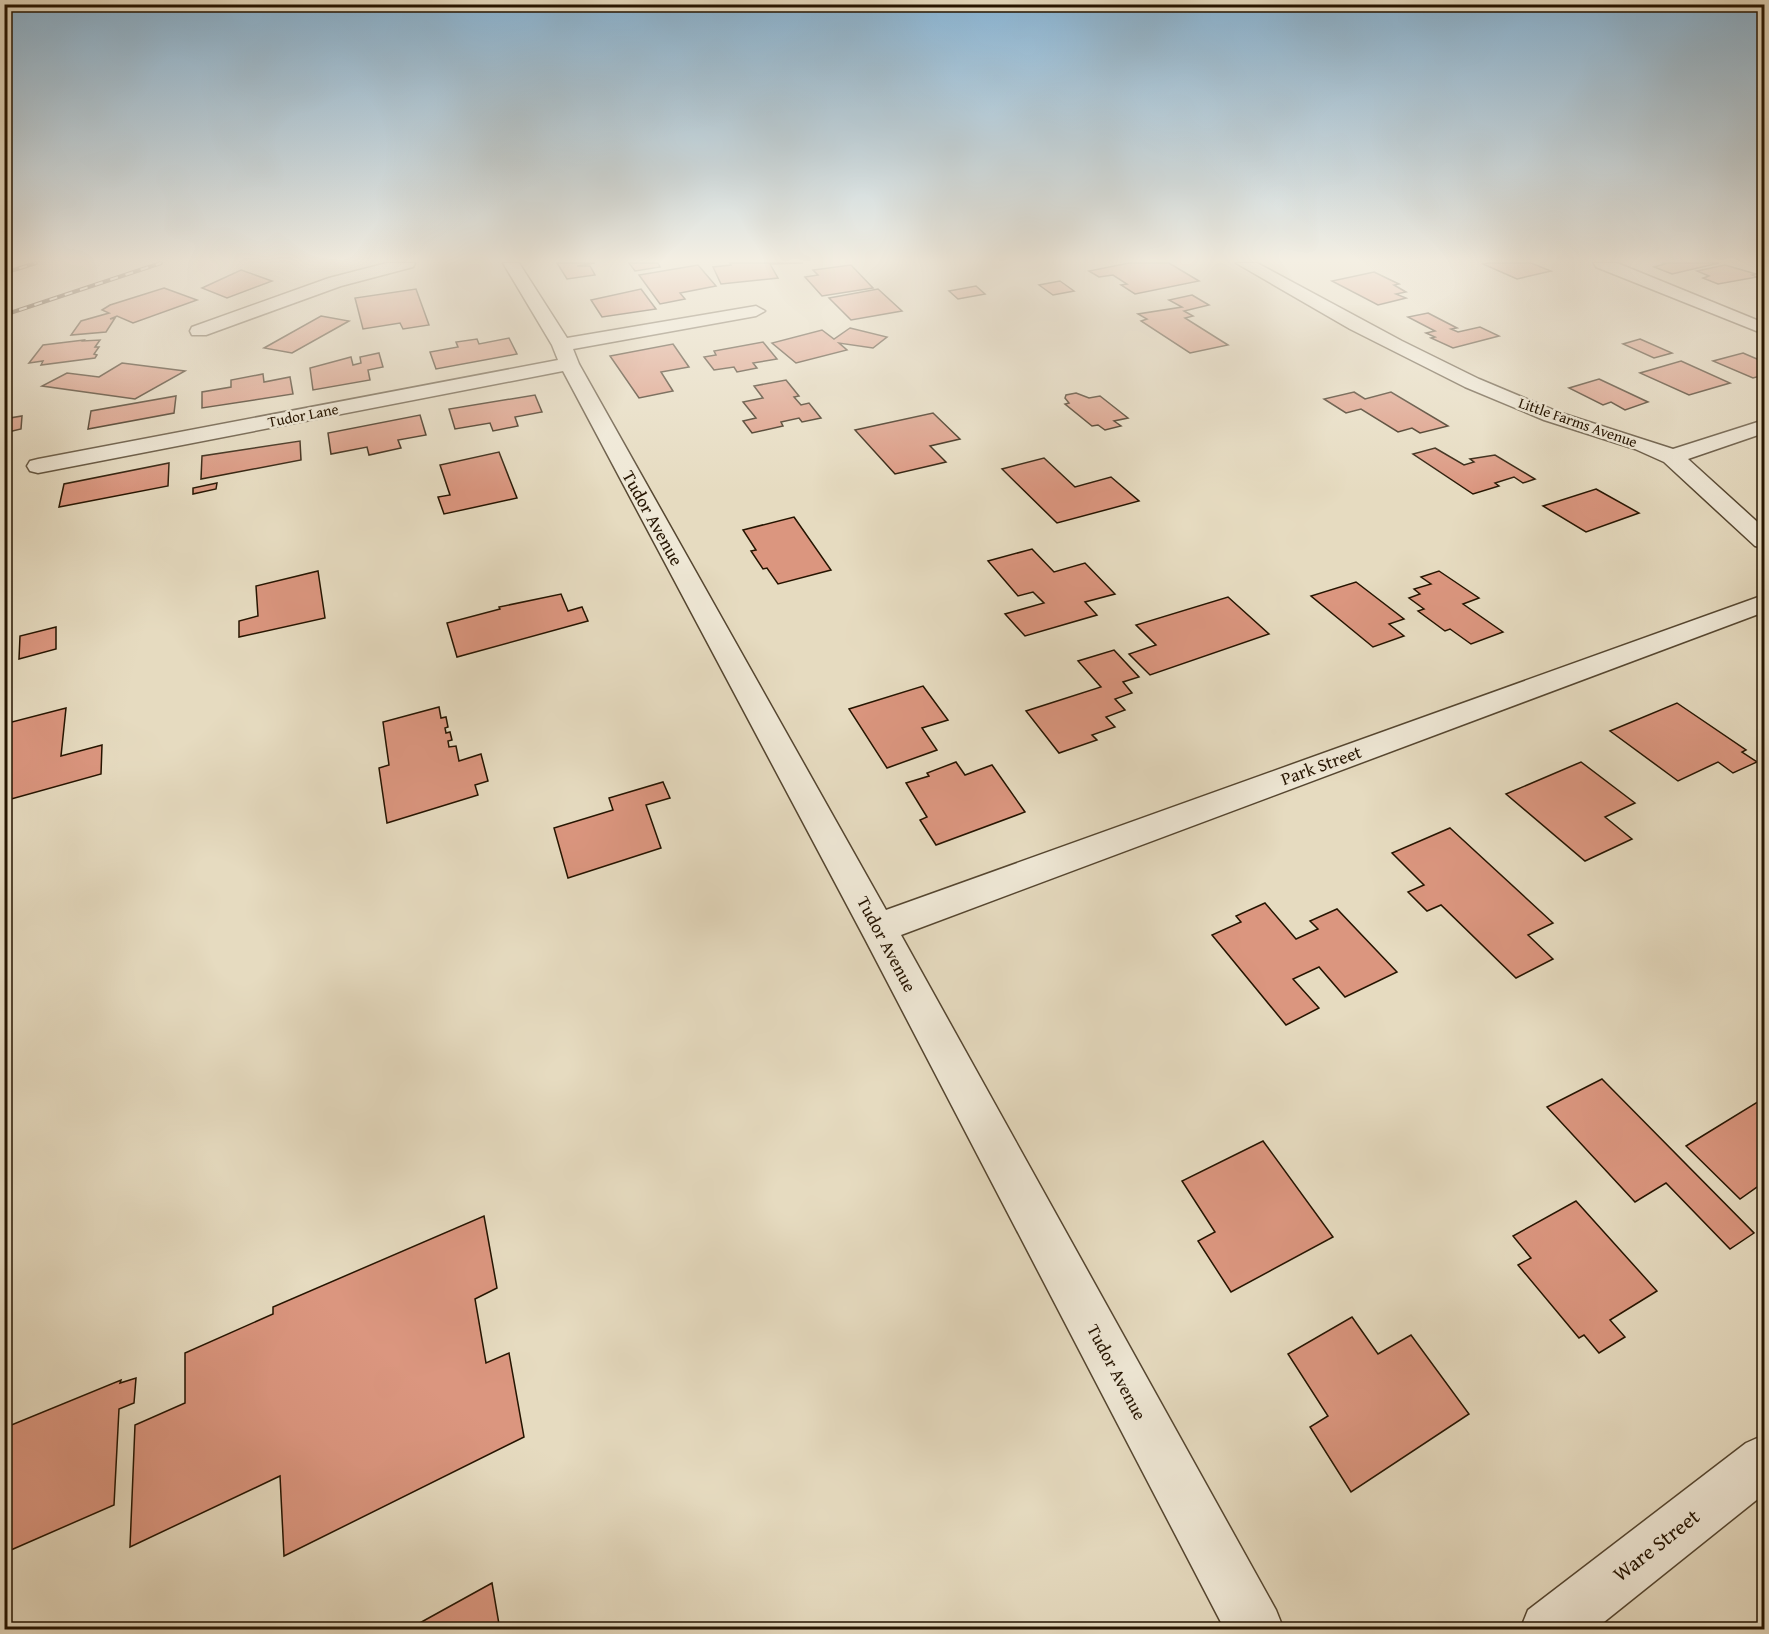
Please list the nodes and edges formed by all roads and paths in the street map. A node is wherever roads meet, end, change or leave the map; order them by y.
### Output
1 (556, 339) edge
2 (631, 339) edge
3 (1385, 339) edge
4 (565, 354) junction
5 (1764, 426) edge
6 (1672, 457) junction
7 (38, 466) dead end
8 (1764, 542) edge
9 (1764, 603) edge
10 (878, 928) junction
11 (1764, 1461) edge
12 (1256, 1629) edge
13 (1548, 1629) edge

1 - 4 street, Tudor Avenue
2 - 4 street, Tudor Lane
3 - 6 street, Little Farms Avenue
4 - 7 street, Tudor Lane
4 - 10 street, Tudor Avenue
5 - 6 street
6 - 8 street, Little Farms Avenue
9 - 10 street, Park Street
10 - 12 street, Tudor Avenue
11 - 13 street, Ware Street

